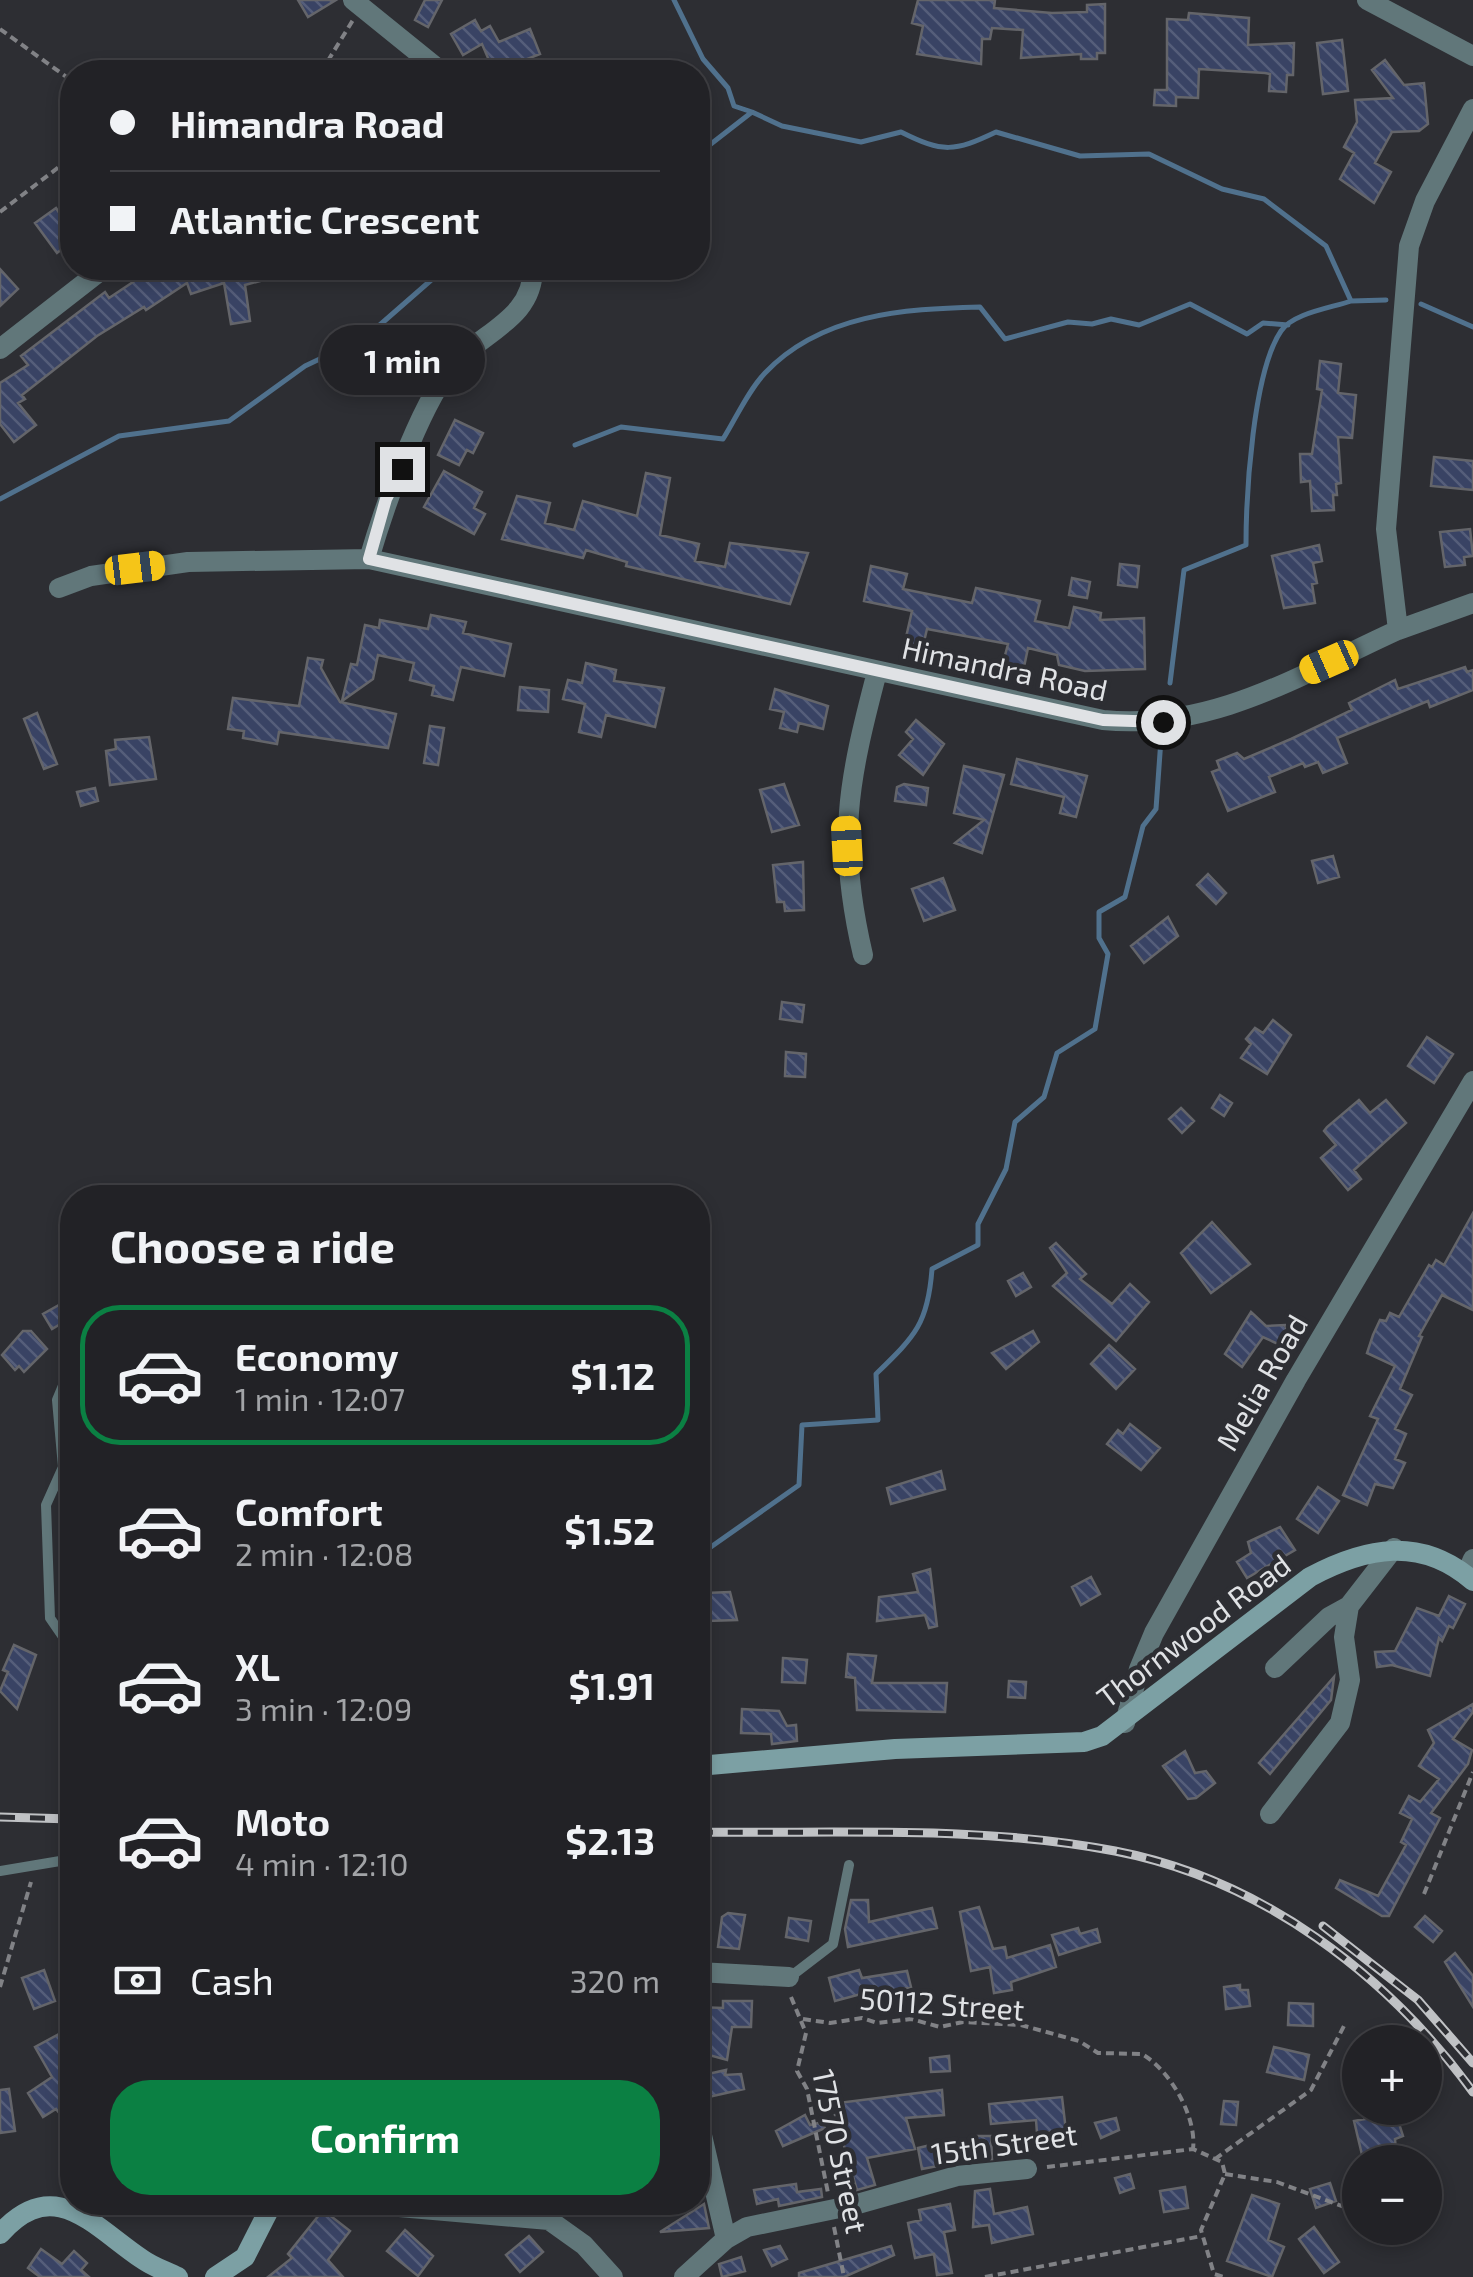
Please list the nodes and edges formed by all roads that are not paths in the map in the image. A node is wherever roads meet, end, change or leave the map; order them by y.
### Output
1 (1367, 0) edge
2 (357, 4) edge
3 (1473, 56) edge
4 (427, 60) edge
5 (1473, 109) edge
6 (89, 280) edge
7 (531, 280) edge
8 (0, 350) edge
9 (369, 559) junction
10 (60, 588) dead end
11 (1473, 603) edge
12 (1398, 630) junction
13 (877, 672) junction
14 (864, 955) dead end
15 (1473, 1080) edge
16 (60, 1393) edge
17 (60, 1434) edge
18 (60, 1474) edge
19 (1394, 1548) junction
20 (1470, 1572) edge
21 (1350, 1606) junction
22 (60, 1633) edge
23 (1275, 1668) dead end
24 (1125, 1723) junction
25 (710, 1765) edge
26 (1270, 1814) dead end
27 (60, 1860) edge
28 (849, 1865) dead end
29 (0, 1871) edge
30 (710, 1973) edge
31 (789, 1977) joint
32 (1027, 2169) road end
33 (710, 2170) edge
34 (60, 2208) edge
35 (84, 2215) edge
36 (268, 2215) edge
37 (491, 2215) edge
38 (4, 2222) edge
39 (726, 2239) junction
40 (224, 2275) edge
41 (178, 2277) edge
42 (613, 2277) edge
43 (684, 2277) edge

1 - 3 street
2 - 4 street
5 - 12 street
6 - 8 street
7 - 9 street
9 - 10 street, Himandra Road
9 - 13 street, Himandra Road
11 - 12 street, Himandra Road
12 - 13 street, Himandra Road
13 - 14 street
15 - 24 street, Melia Road
16 - 17 lane
18 - 22 lane
19 - 20 street, Thornwood Road
19 - 21 street
19 - 24 street, Thornwood Road
21 - 23 street
21 - 26 street
24 - 25 street, Thornwood Road
27 - 29 lane
28 - 31 lane
30 - 31 street
32 - 39 street, 15th Street
33 - 39 street
34 - 38 street
35 - 41 street
36 - 40 street
37 - 42 street
39 - 43 street, 15th Street

